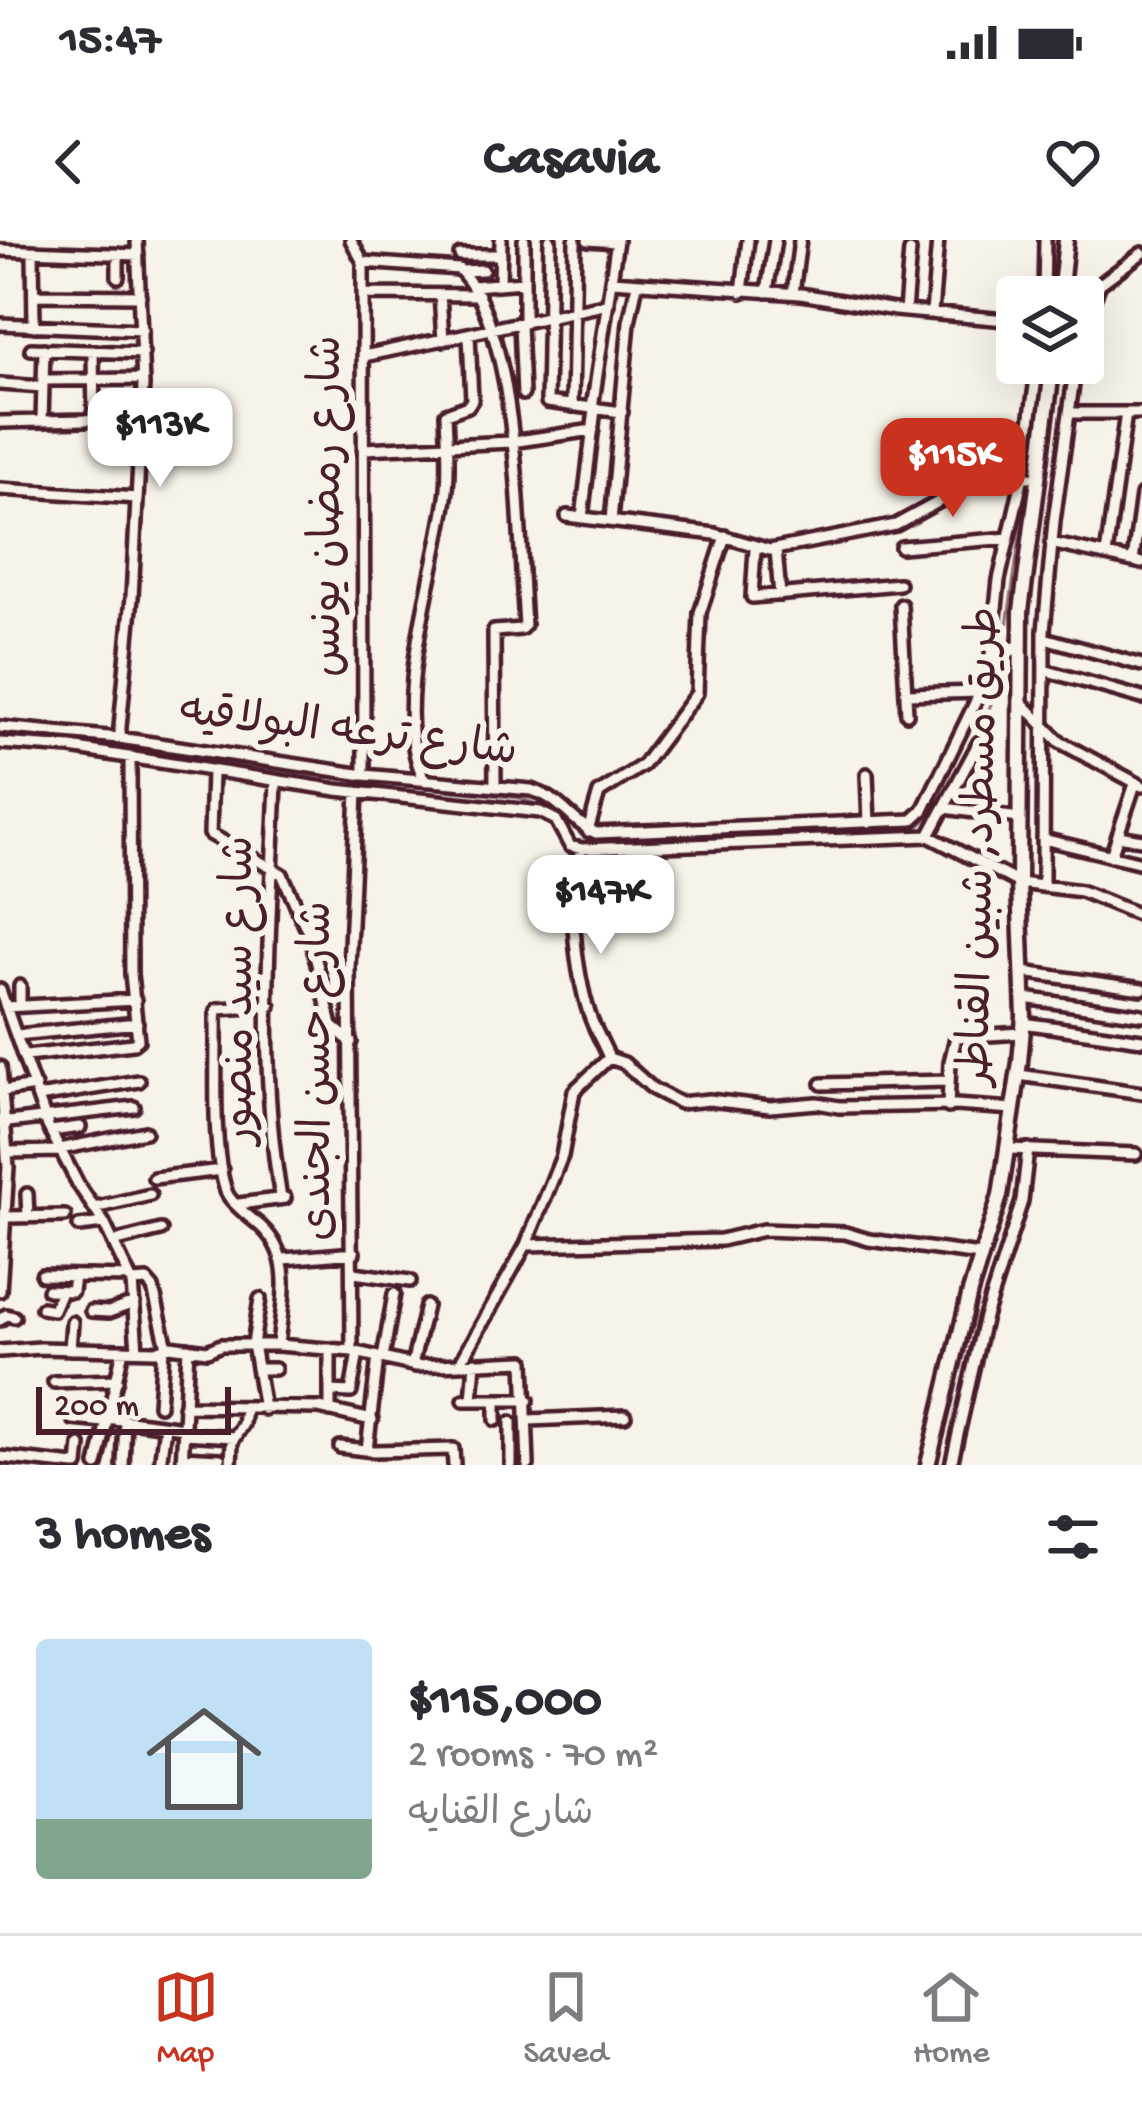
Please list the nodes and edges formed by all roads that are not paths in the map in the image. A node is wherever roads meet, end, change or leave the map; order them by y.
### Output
1 (137, 240) edge
2 (351, 240) edge
3 (501, 240) edge
4 (524, 240) edge
5 (550, 240) edge
6 (575, 240) edge
7 (587, 240) edge
8 (748, 240) edge
9 (775, 240) edge
10 (800, 240) edge
11 (938, 240) edge
12 (1045, 240) edge
13 (1066, 240) edge
14 (617, 241) edge
15 (47, 246) edge
16 (29, 248) edge
17 (0, 250) edge
18 (910, 251) dead end
19 (1142, 253) edge
20 (118, 254) junction
21 (138, 255) junction
22 (483, 255) junction
23 (501, 255) junction
24 (363, 262) junction
25 (460, 270) junction
26 (483, 270) junction
27 (1044, 276) edge
28 (1062, 276) edge
29 (118, 277) dead end
30 (612, 281) junction
31 (1104, 281) edge
32 (523, 282) junction
33 (500, 284) junction
34 (637, 284) junction
35 (478, 289) junction
36 (742, 292) junction
37 (767, 292) junction
38 (793, 293) junction
39 (363, 294) junction
40 (34, 295) junction
41 (440, 295) junction
42 (140, 296) junction
43 (608, 304) junction
44 (905, 310) junction
45 (575, 311) junction
46 (932, 313) junction
47 (548, 317) junction
48 (996, 319) edge
49 (0, 324) edge
50 (522, 324) junction
51 (34, 326) junction
52 (142, 330) junction
53 (494, 330) junction
54 (469, 335) junction
55 (443, 340) junction
56 (31, 349) dead end
57 (44, 349) junction
58 (93, 351) junction
59 (143, 353) junction
60 (364, 356) junction
61 (143, 379) junction
62 (93, 380) junction
63 (43, 383) junction
64 (0, 384) edge
65 (1035, 384) edge
66 (1051, 384) edge
67 (1073, 384) edge
68 (523, 394) dead end
69 (572, 406) junction
70 (594, 408) junction
71 (622, 412) junction
72 (142, 413) junction
73 (1069, 413) junction
74 (1126, 413) junction
75 (1142, 413) edge
76 (94, 419) junction
77 (42, 421) junction
78 (0, 422) edge
79 (592, 430) junction
80 (511, 442) junction
81 (448, 447) junction
82 (364, 449) junction
83 (1023, 476) junction
84 (1040, 479) junction
85 (0, 489) edge
86 (1142, 495) edge
87 (137, 498) junction
88 (1037, 498) junction
89 (1056, 502) junction
90 (567, 516) dead end
91 (582, 518) junction
92 (611, 521) junction
93 (725, 536) junction
94 (1009, 538) junction
95 (1051, 544) junction
96 (901, 547) dead end
97 (755, 549) junction
98 (776, 550) junction
99 (1106, 555) junction
100 (1137, 562) edge
101 (899, 584) dead end
102 (779, 595) junction
103 (901, 605) dead end
104 (1044, 638) junction
105 (1005, 650) junction
106 (1142, 665) edge
107 (1044, 670) junction
108 (981, 692) junction
109 (905, 694) junction
110 (1142, 698) edge
111 (1021, 702) junction
112 (907, 714) dead end
113 (0, 727) edge
114 (1043, 727) junction
115 (119, 738) junction
116 (979, 742) dead end
117 (0, 743) edge
118 (130, 757) junction
119 (212, 772) junction
120 (867, 774) dead end
121 (364, 775) junction
122 (425, 781) junction
123 (276, 782) junction
124 (1139, 785) edge
125 (495, 787) junction
126 (357, 792) junction
127 (945, 808) junction
128 (1019, 818) junction
129 (917, 820) junction
130 (869, 823) junction
131 (588, 830) junction
132 (927, 835) junction
133 (1118, 836) junction
134 (1043, 839) junction
135 (1142, 841) edge
136 (582, 849) junction
137 (1112, 856) junction
138 (1142, 863) edge
139 (273, 868) junction
140 (1031, 884) junction
141 (1142, 916) edge
142 (1022, 972) junction
143 (20, 986) dead end
144 (1142, 989) edge
145 (0, 990) edge
146 (1024, 998) junction
147 (135, 1000) junction
148 (20, 1004) junction
149 (270, 1006) junction
150 (6, 1007) junction
151 (1142, 1015) edge
152 (5, 1020) edge
153 (137, 1023) junction
154 (1023, 1028) junction
155 (17, 1036) junction
156 (1142, 1040) edge
157 (351, 1042) junction
158 (26, 1056) junction
159 (609, 1058) junction
160 (0, 1067) edge
161 (1018, 1075) junction
162 (949, 1081) junction
163 (140, 1082) dead end
164 (822, 1084) dead end
165 (4, 1091) junction
166 (36, 1091) junction
167 (1142, 1093) edge
168 (134, 1107) dead end
169 (948, 1107) junction
170 (1014, 1109) junction
171 (45, 1119) junction
172 (3, 1123) edge
173 (80, 1127) dead end
174 (51, 1131) junction
175 (145, 1132) dead end
176 (1019, 1149) junction
177 (61, 1150) junction
178 (8, 1152) junction
179 (1136, 1154) dead end
180 (222, 1170) junction
181 (154, 1178) dead end
182 (27, 1194) dead end
183 (150, 1195) dead end
184 (239, 1204) junction
185 (94, 1208) junction
186 (28, 1217) junction
187 (62, 1220) dead end
188 (104, 1223) junction
189 (4, 1224) edge
190 (80, 1226) dead end
191 (160, 1229) dead end
192 (113, 1242) junction
193 (526, 1245) junction
194 (354, 1253) junction
195 (980, 1255) junction
196 (2, 1258) edge
197 (284, 1259) junction
198 (354, 1274) junction
199 (42, 1275) dead end
200 (74, 1276) junction
201 (130, 1280) junction
202 (410, 1281) dead end
203 (1, 1282) edge
204 (48, 1291) dead end
205 (62, 1291) junction
206 (0, 1292) edge
207 (394, 1294) dead end
208 (260, 1299) dead end
209 (134, 1303) junction
210 (425, 1306) dead end
211 (42, 1308) dead end
212 (92, 1311) dead end
213 (14, 1317) dead end
214 (0, 1320) edge
215 (71, 1322) dead end
216 (253, 1344) junction
217 (278, 1345) junction
218 (70, 1348) junction
219 (165, 1348) junction
220 (188, 1348) junction
221 (330, 1348) junction
222 (123, 1350) junction
223 (137, 1350) junction
224 (0, 1351) edge
225 (355, 1351) junction
226 (380, 1358) junction
227 (475, 1362) junction
228 (460, 1363) junction
229 (412, 1365) junction
230 (257, 1369) junction
231 (275, 1369) dead end
232 (117, 1380) junction
233 (54, 1382) dead end
234 (330, 1391) junction
235 (113, 1394) junction
236 (130, 1396) dead end
237 (496, 1400) junction
238 (528, 1400) junction
239 (159, 1405) dead end
240 (184, 1406) junction
241 (264, 1408) junction
242 (244, 1409) junction
243 (329, 1411) junction
244 (625, 1416) dead end
245 (73, 1418) dead end
246 (105, 1420) junction
247 (125, 1420) junction
248 (372, 1420) junction
249 (496, 1420) dead end
250 (529, 1420) junction
251 (511, 1422) dead end
252 (165, 1426) junction
253 (184, 1431) junction
254 (234, 1437) junction
255 (80, 1445) dead end
256 (340, 1447) dead end
257 (371, 1450) junction
258 (0, 1457) edge
259 (455, 1459) edge
260 (182, 1461) edge
261 (204, 1462) edge
262 (225, 1462) edge
263 (76, 1465) edge
264 (98, 1465) edge
265 (123, 1465) edge
266 (160, 1465) edge
267 (374, 1465) edge
268 (511, 1465) edge
269 (528, 1465) edge
270 (928, 1465) edge
271 (951, 1465) edge

1 - 21 street
2 - 24 street, شارع رمضان يونس
3 - 23 street
4 - 32 street
5 - 47 street
6 - 45 street
7 - 14 street
8 - 36 street
9 - 37 street
10 - 38 street
11 - 46 street
12 - 27 street
13 - 28 main road
14 - 30 street
15 - 16 street
15 - 20 street
16 - 17 street
16 - 40 street
18 - 44 street
19 - 31 street
20 - 21 street
20 - 29 street
21 - 42 street
22 - 23 street
22 - 25 street
22 - 26 street
23 - 33 street
24 - 25 street
24 - 39 street, شارع رمضان يونس
25 - 26 street
25 - 35 street
26 - 35 street
30 - 34 street
30 - 43 street
32 - 33 street
32 - 50 street
33 - 35 street
34 - 36 street
34 - 71 street
35 - 41 street
35 - 53 street
36 - 37 street
37 - 38 street
38 - 44 street
39 - 41 street
39 - 60 street, شارع رمضان يونس
40 - 42 street
40 - 51 street
41 - 55 street
42 - 52 street
43 - 45 street
43 - 70 street
44 - 46 street
45 - 47 street
45 - 69 street
46 - 48 street
47 - 50 street
47 - 69 street
49 - 51 street
50 - 53 street
50 - 68 street
51 - 52 street
52 - 59 street
53 - 54 street
53 - 80 street
54 - 55 street
54 - 81 street
55 - 60 street
56 - 57 street
57 - 58 street
57 - 63 street
58 - 59 street
58 - 62 street
59 - 61 street
60 - 82 street, شارع رمضان يونس
61 - 62 street
61 - 72 street
62 - 63 street
62 - 76 street
63 - 64 street
63 - 77 street
65 - 83 street
66 - 84 main road, طريق مسطرد, شبين القناطر
67 - 73 street
69 - 70 street
70 - 71 street
70 - 79 street
71 - 92 street
72 - 76 street
72 - 87 street
73 - 74 street
73 - 89 street
74 - 75 street
74 - 99 street
76 - 77 street
77 - 78 street
79 - 80 street
79 - 91 street
80 - 81 street
80 - 125 street
81 - 82 street
81 - 122 street
82 - 121 street, شارع رمضان يونس
83 - 84 street
83 - 94 street
83 - 98 street
84 - 88 main road, طريق مسطرد, شبين القناطر
85 - 87 street
86 - 100 street
87 - 115 street
88 - 89 street
88 - 105 main road, طريق مسطرد, شبين القناطر
89 - 95 street
90 - 91 street
91 - 92 street
92 - 93 street
93 - 97 street
93 - 131 street
94 - 96 street
94 - 105 street
95 - 99 street
95 - 104 street
97 - 98 street
97 - 102 street
98 - 102 street
99 - 100 street
101 - 102 street
103 - 109 street
104 - 106 street
104 - 107 street
105 - 108 street
105 - 111 main road, طريق مسطرد, شبين القناطر
107 - 110 street
107 - 114 street
108 - 109 street
108 - 129 street
109 - 112 street
111 - 114 street
111 - 128 main road, طريق مسطرد, شبين القناطر
113 - 115 street, شارع ترعه البولاقيه
114 - 124 street
114 - 134 street
115 - 121 street, شارع ترعه البولاقيه
116 - 127 street
117 - 118 street, شارع ترعه البولاقيه
118 - 119 street, شارع ترعه البولاقيه
118 - 147 street
119 - 123 street, شارع ترعه البولاقيه
119 - 139 street
120 - 130 street
121 - 122 street, شارع ترعه البولاقيه
122 - 125 street, شارع ترعه البولاقيه
123 - 126 street, شارع ترعه البولاقيه
123 - 139 street, شارع سيد منصور
124 - 133 street
125 - 131 street, شارع ترعه البولاقيه
126 - 136 street, شارع ترعه البولاقيه
126 - 157 street, شارع حسن الجندى
127 - 128 street
127 - 132 street
128 - 140 main road, طريق مسطرد, شبين القناطر
129 - 130 street
129 - 132 street
130 - 131 street
132 - 136 street
132 - 140 street
133 - 135 street
133 - 137 street
134 - 137 street
134 - 140 street
136 - 159 street
137 - 138 street
139 - 149 street, شارع سيد منصور
139 - 157 street
140 - 141 street
140 - 142 main road, طريق مسطرد, شبين القناطر
142 - 144 street
142 - 146 main road, طريق مسطرد, شبين القناطر
143 - 148 street
145 - 150 street
146 - 151 street
146 - 154 main road, طريق مسطرد, شبين القناطر
147 - 148 street
147 - 153 street
148 - 150 street
149 - 180 street
149 - 184 street, شارع سيد منصور
150 - 152 street
152 - 155 street
153 - 155 street
153 - 158 street
154 - 156 street
154 - 161 main road, طريق مسطرد, شبين القناطر
154 - 162 street
155 - 158 street
157 - 194 street, شارع حسن الجندى
158 - 166 street
159 - 169 street
159 - 193 street
160 - 165 street
161 - 167 street
161 - 170 main road, طريق مسطرد, شبين القناطر
162 - 164 street
162 - 169 street
163 - 166 street
165 - 166 street
165 - 172 street
166 - 171 street
168 - 171 street
169 - 170 street
170 - 176 main road, طريق مسطرد, شبين القناطر
171 - 172 street
171 - 174 street
172 - 178 street
173 - 174 street
174 - 177 street
175 - 177 street
176 - 179 street
176 - 195 main road, طريق مسطرد, شبين القناطر
176 - 271 street
177 - 178 street
177 - 185 street
178 - 189 street
180 - 181 street
180 - 184 street
182 - 186 street
183 - 185 street
184 - 197 street
185 - 188 street
186 - 187 street
186 - 189 street
188 - 190 street
188 - 192 street
189 - 196 street
191 - 192 street
192 - 201 street
193 - 195 street
193 - 228 street
194 - 197 street
194 - 198 street, شارع حسن الجندى
195 - 270 main road, طريق مسطرد, شبين القناطر
196 - 203 street
197 - 217 street
198 - 202 street
198 - 225 street, شارع حسن الجندى
199 - 200 street
200 - 201 street
200 - 205 street
201 - 209 street
201 - 219 street
203 - 206 street
204 - 205 street
205 - 211 street
207 - 226 street
208 - 216 street
209 - 212 street
209 - 223 street
210 - 229 street
213 - 214 street
215 - 218 street
216 - 217 street
216 - 220 street
216 - 230 street
217 - 221 street
218 - 222 street
218 - 224 street
219 - 220 street
219 - 223 street
219 - 239 street
220 - 240 street
221 - 225 street
221 - 234 street
222 - 223 street
222 - 232 street
225 - 226 street
225 - 234 street
226 - 229 street
226 - 248 street
227 - 228 street
227 - 237 street
227 - 238 street
228 - 229 street
230 - 231 street
230 - 241 street
232 - 233 street
232 - 235 street
234 - 243 street
235 - 236 street
235 - 246 street
237 - 238 street
237 - 249 street
238 - 250 street
240 - 242 street
240 - 253 street
241 - 242 street
241 - 243 street
242 - 254 street
243 - 248 street
244 - 250 street
245 - 246 street
246 - 247 street
246 - 264 street
247 - 252 street
247 - 265 street
248 - 257 street
250 - 269 street
251 - 268 street
252 - 253 street
252 - 266 street
253 - 254 street
253 - 260 street
254 - 262 street
255 - 263 street
256 - 257 street
257 - 259 street
257 - 267 street
258 - 263 street
260 - 261 street
261 - 262 street

